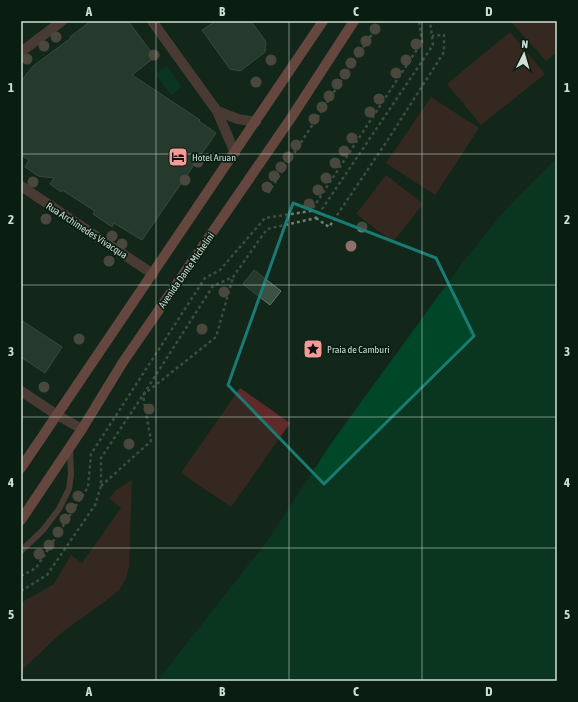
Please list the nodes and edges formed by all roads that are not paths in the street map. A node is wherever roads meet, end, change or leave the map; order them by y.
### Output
1 (62, 21) edge
2 (152, 21) edge
3 (323, 21) edge
4 (354, 21) edge
5 (21, 52) edge
6 (217, 111) junction
7 (256, 122) junction
8 (234, 153) junction
9 (21, 186) edge
10 (153, 274) junction
11 (21, 391) edge
12 (57, 415) junction
13 (82, 429) junction
14 (70, 448) junction
15 (21, 468) edge
16 (21, 520) edge
17 (21, 551) edge

1 - 5 street
2 - 6 street
3 - 7 main road
4 - 13 main road, Avenida Dante Michelini
6 - 7 street
6 - 8 street
7 - 8 main road
8 - 10 main road
9 - 10 street, Rua Archimedes Vivacqua
10 - 12 main road
11 - 12 street
12 - 13 street
12 - 15 main road
13 - 14 main road, Avenida Dante Michelini
14 - 16 main road, Avenida Dante Michelini
14 - 17 lane

